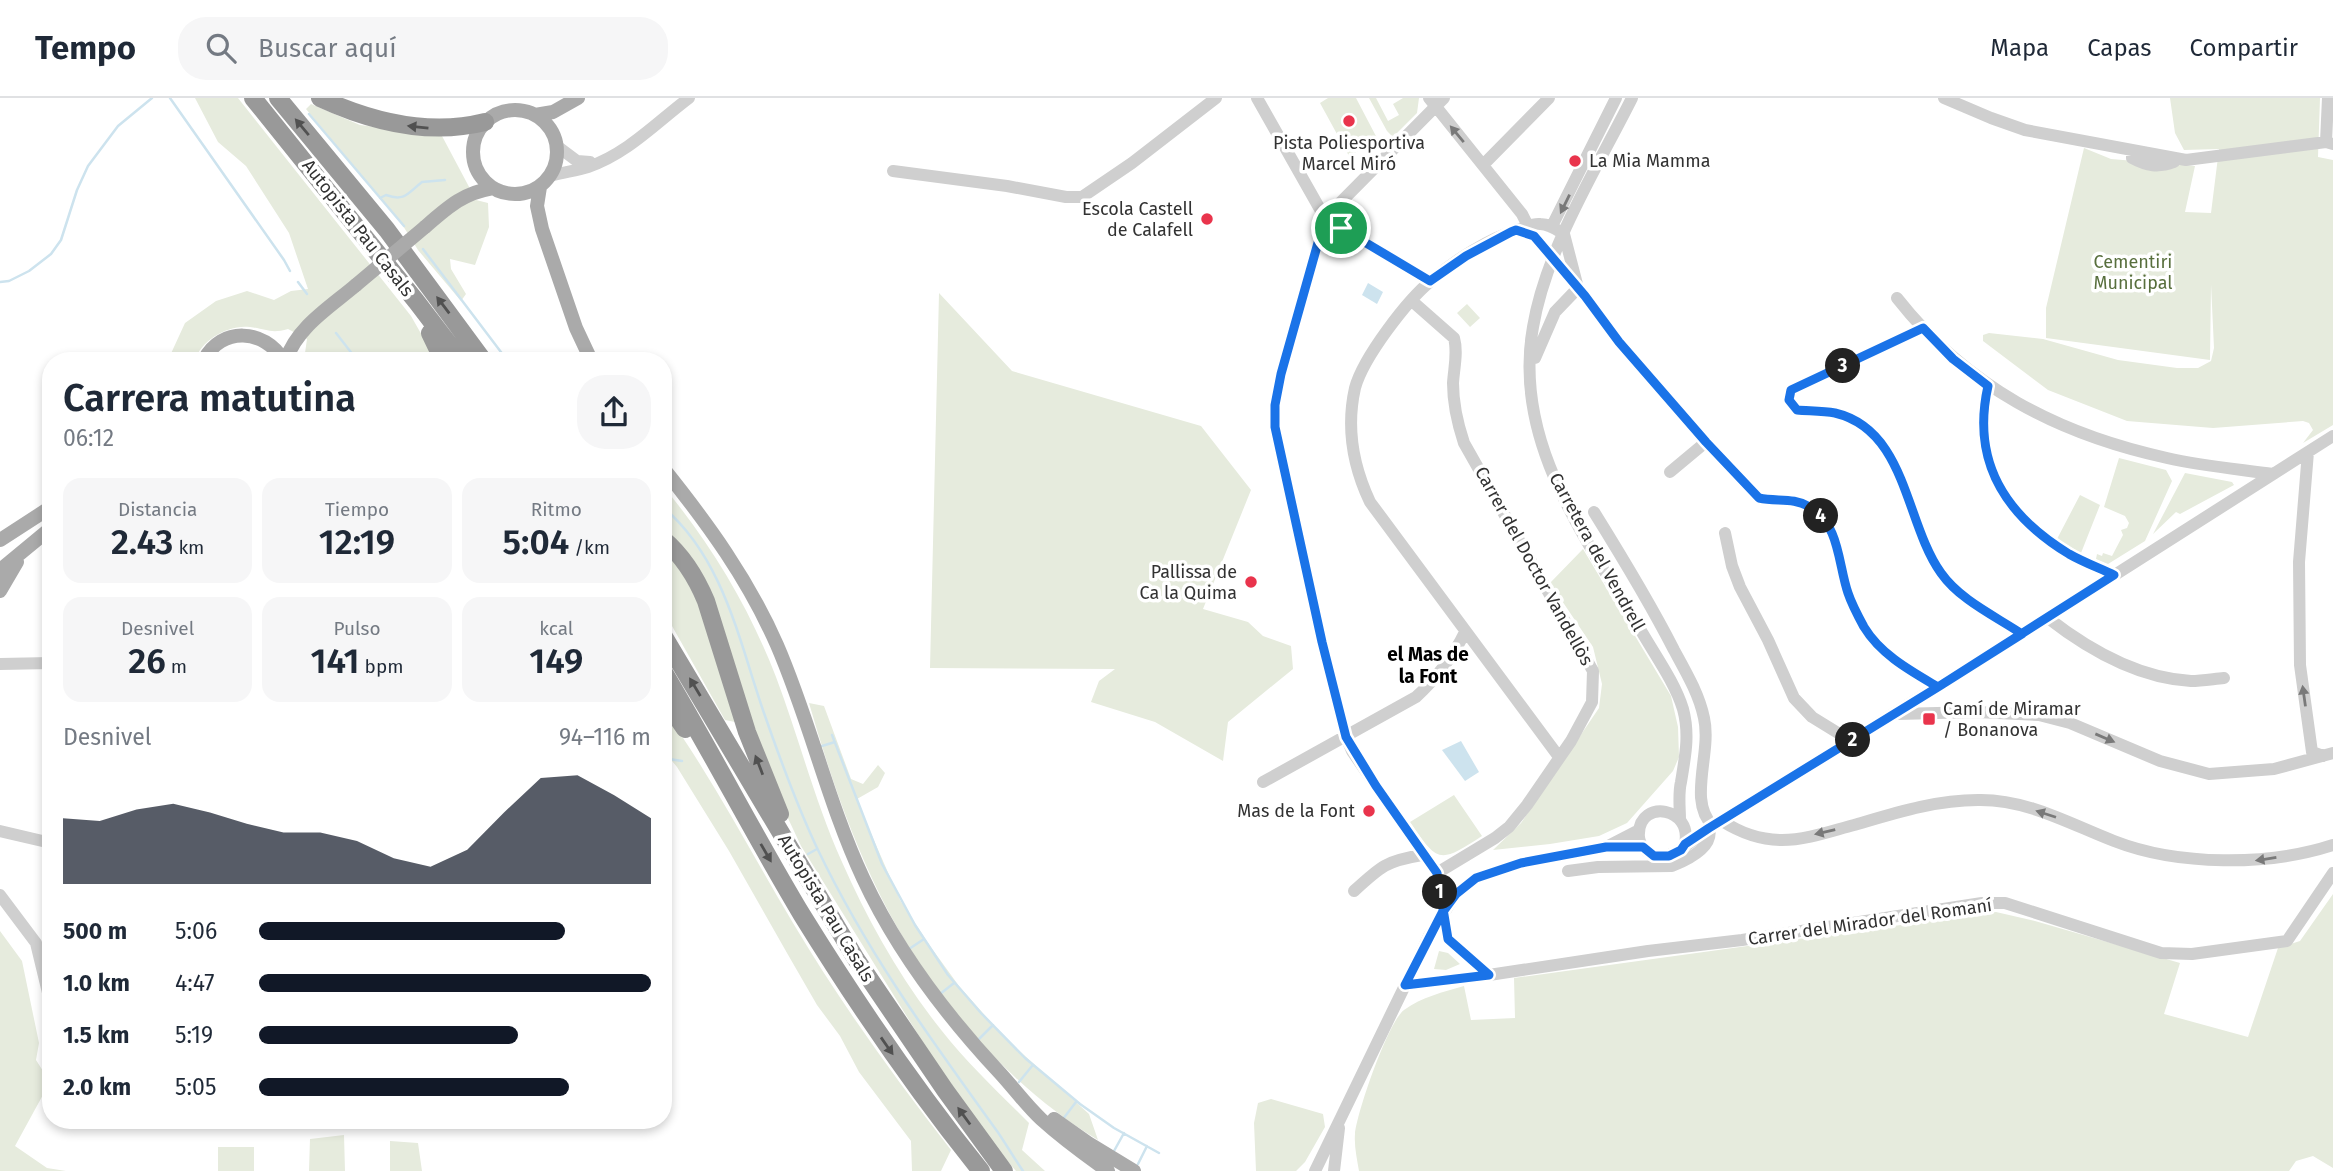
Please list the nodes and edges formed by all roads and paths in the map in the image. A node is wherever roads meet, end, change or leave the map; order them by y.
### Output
1 (253, 98) edge
2 (278, 98) edge
3 (320, 98) edge
4 (689, 98) edge
5 (1216, 98) edge
6 (1257, 98) edge
7 (1549, 98) edge
8 (1616, 98) edge
9 (1632, 98) edge
10 (1944, 98) edge
11 (2328, 98) edge
12 (578, 99) edge
13 (1436, 101) edge
14 (535, 114) junction
15 (485, 122) junction
16 (556, 141) junction
17 (2329, 143) edge
18 (604, 160) junction
19 (475, 165) junction
20 (1483, 165) junction
21 (893, 171) dead end
22 (550, 176) junction
23 (540, 187) junction
24 (494, 188) junction
25 (513, 194) junction
26 (451, 205) junction
27 (1325, 218) junction
28 (1552, 226) junction
29 (542, 229) junction
30 (1524, 230) junction
31 (1564, 234) junction
32 (1553, 260) junction
33 (1430, 281) junction
34 (1578, 288) junction
35 (1897, 298) dead end
36 (416, 301) junction
37 (1412, 301) junction
38 (312, 322) junction
39 (1923, 328) junction
40 (267, 341) junction
41 (208, 352) edge
42 (278, 352) edge
43 (289, 352) edge
44 (439, 352) edge
45 (454, 352) edge
46 (477, 352) edge
47 (586, 352) edge
48 (1530, 369) junction
49 (1988, 386) junction
50 (2333, 436) edge
51 (1706, 442) junction
52 (2308, 452) junction
53 (1670, 472) dead end
54 (2273, 474) junction
55 (672, 479) edge
56 (1594, 512) dead end
57 (42, 513) edge
58 (35, 517) junction
59 (1725, 533) dead end
60 (42, 536) edge
61 (0, 540) edge
62 (0, 546) edge
63 (28, 548) junction
64 (672, 548) edge
65 (0, 570) edge
66 (2114, 575) junction
67 (0, 591) edge
68 (2048, 618) junction
69 (1465, 632) junction
70 (2022, 634) junction
71 (672, 650) edge
72 (0, 656) edge
73 (42, 663) edge
74 (0, 664) edge
75 (2224, 678) dead end
76 (672, 687) edge
77 (1938, 687) junction
78 (672, 710) edge
79 (1894, 715) junction
80 (1346, 737) junction
81 (1850, 741) junction
82 (2318, 756) edge
83 (1559, 757) junction
84 (1263, 782) dead end
85 (1680, 784) junction
86 (732, 794) junction
87 (1746, 806) junction
88 (1664, 811) junction
89 (1682, 822) junction
90 (1715, 825) junction
91 (1639, 830) junction
92 (0, 831) edge
93 (1749, 835) junction
94 (42, 841) edge
95 (1685, 844) junction
96 (2333, 845) edge
97 (1606, 847) junction
98 (1643, 847) junction
99 (1422, 855) junction
100 (1568, 871) dead end
101 (804, 873) junction
102 (1437, 873) junction
103 (2333, 873) edge
104 (1354, 891) dead end
105 (0, 895) edge
106 (1442, 913) junction
107 (42, 968) edge
108 (1489, 975) junction
109 (1405, 985) junction
110 (999, 1073) junction
111 (1339, 1124) junction
112 (981, 1171) edge
113 (1004, 1171) edge
114 (1108, 1171) edge
115 (1134, 1171) edge
116 (1315, 1171) edge
117 (1334, 1171) edge

1 - 36 highway, Autopista Pau Casals
46 -> 2 highway, Autopista Pau Casals
15 -> 3 highway
4 - 18 street
5 - 21 street
6 - 27 street
7 - 20 street
8 -> 28 street
9 - 31 street, Carretera del Vendrell
10 - 17 street
11 - 17 street
12 - 14 main road
12 - 16 main road
20 -> 13 street
13 - 27 street
14 - 15 main road
14 - 16 main road
15 - 19 main road
16 - 18 street
16 - 22 main road
18 - 22 street
19 - 24 main road
19 - 26 main road
20 - 30 street
22 - 23 main road
23 - 25 main road
23 - 29 main road
24 - 25 main road
24 - 26 main road
25 - 29 main road
26 - 38 main road, bridge
27 - 33 street
27 - 80 street
28 - 30 street
28 - 31 street
29 - 47 main road
30 - 32 street
30 - 33 street
31 - 32 street, Carretera del Vendrell
31 - 34 street
32 - 34 street
32 - 48 street, Carretera del Vendrell
33 - 37 street
34 - 48 street
34 - 51 street
35 - 39 street
36 - 44 highway
36 - 45 highway, Autopista Pau Casals
37 - 69 street
37 - 83 street, Carrer del Doctor Vandellòs
38 - 40 main road
38 - 43 main road
39 - 49 street
39 - 70 street
40 - 41 main road
40 - 42 main road
48 - 85 street, Carretera del Vendrell
49 - 54 street
49 - 66 street
50 - 52 street
51 - 53 street
51 - 77 street
52 - 54 street
82 -> 52 street
54 - 66 street
55 - 110 main road
56 - 90 street
57 - 58 main road
58 - 61 main road
58 - 62 main road
59 - 81 street
60 - 63 main road
63 - 65 main road
63 - 67 main road
101 -> 64 highway
66 - 68 street
68 - 70 street
68 - 75 street
69 - 80 street
69 - 83 street
70 - 77 street
101 -> 71 highway, Autopista Pau Casals
72 - 74 street
73 - 74 street
76 - 86 highway, Autopista Pau Casals
77 - 79 street
78 - 86 highway
79 - 81 street
79 -> 82 street
80 - 84 street
80 - 99 street
81 - 87 street
83 - 102 street, Carrer del Doctor Vandellòs
85 - 88 street, Carretera del Vendrell
85 - 89 street, Carretera del Vendrell
86 -> 112 highway, Autopista Pau Casals
87 - 90 street
87 - 93 street
88 - 89 street
88 - 91 street
89 - 90 street
89 - 95 street
90 - 93 street
90 - 95 street
90 - 100 street
91 - 97 street
91 - 98 street
92 - 94 street
96 -> 93 street
95 - 98 street
97 - 98 street
97 - 106 street
99 - 102 street
99 - 104 street
113 -> 101 highway, Autopista Pau Casals
102 - 106 street
103 - 108 street, Carrer del Mirador del Romaní
105 - 107 street
106 - 108 street
106 - 109 street
108 - 109 street, Carrer del Mirador del Romaní
109 - 111 street
110 - 114 main road
110 - 115 main road
111 - 116 street
111 - 117 street

